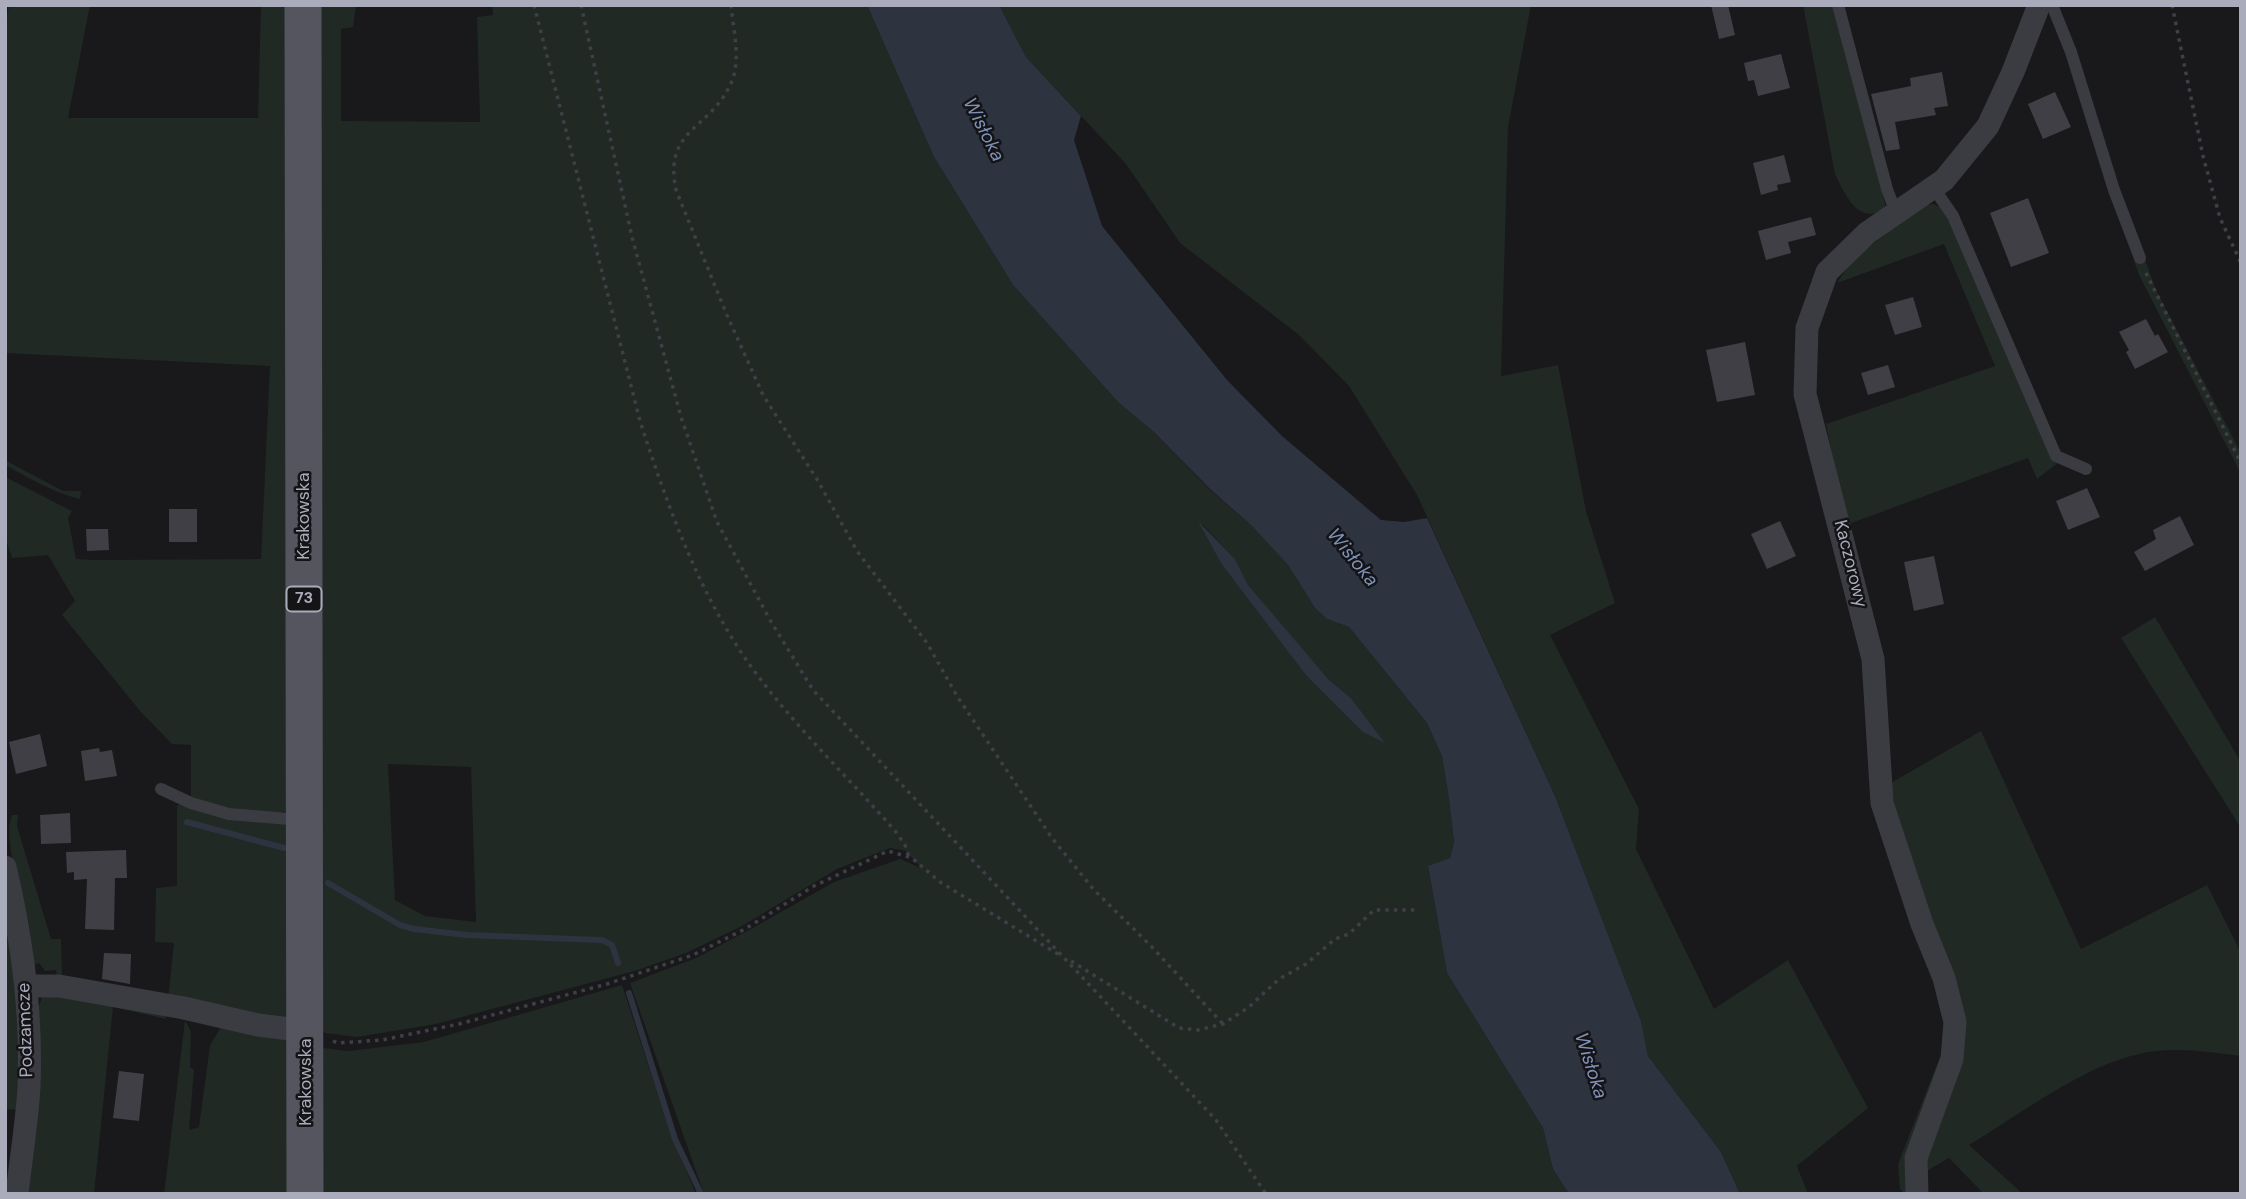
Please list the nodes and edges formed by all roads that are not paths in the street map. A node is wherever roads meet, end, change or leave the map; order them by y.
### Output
1 (303, 5) edge
2 (1838, 5) edge
3 (2039, 5) edge
4 (2052, 5) edge
5 (1933, 187) junction
6 (1896, 213) junction
7 (2140, 258) road end
8 (2086, 469) dead end
9 (160, 789) dead end
10 (305, 821) junction
11 (5, 867) edge
12 (26, 986) junction
13 (306, 1031) junction
14 (17, 1194) edge
15 (305, 1194) edge
16 (1917, 1194) edge

1 - 10 main road, Krakowska / 73
2 - 6 lane
3 - 5 street, Kaczorowy
4 - 7 lane
5 - 6 street, Kaczorowy
5 - 8 lane
6 - 16 street, Kaczorowy
9 - 10 lane
10 - 13 main road, Krakowska / 73
11 - 12 street, Podzamcze
12 - 13 street
12 - 14 street, Podzamcze
13 - 15 main road, Krakowska / 73

